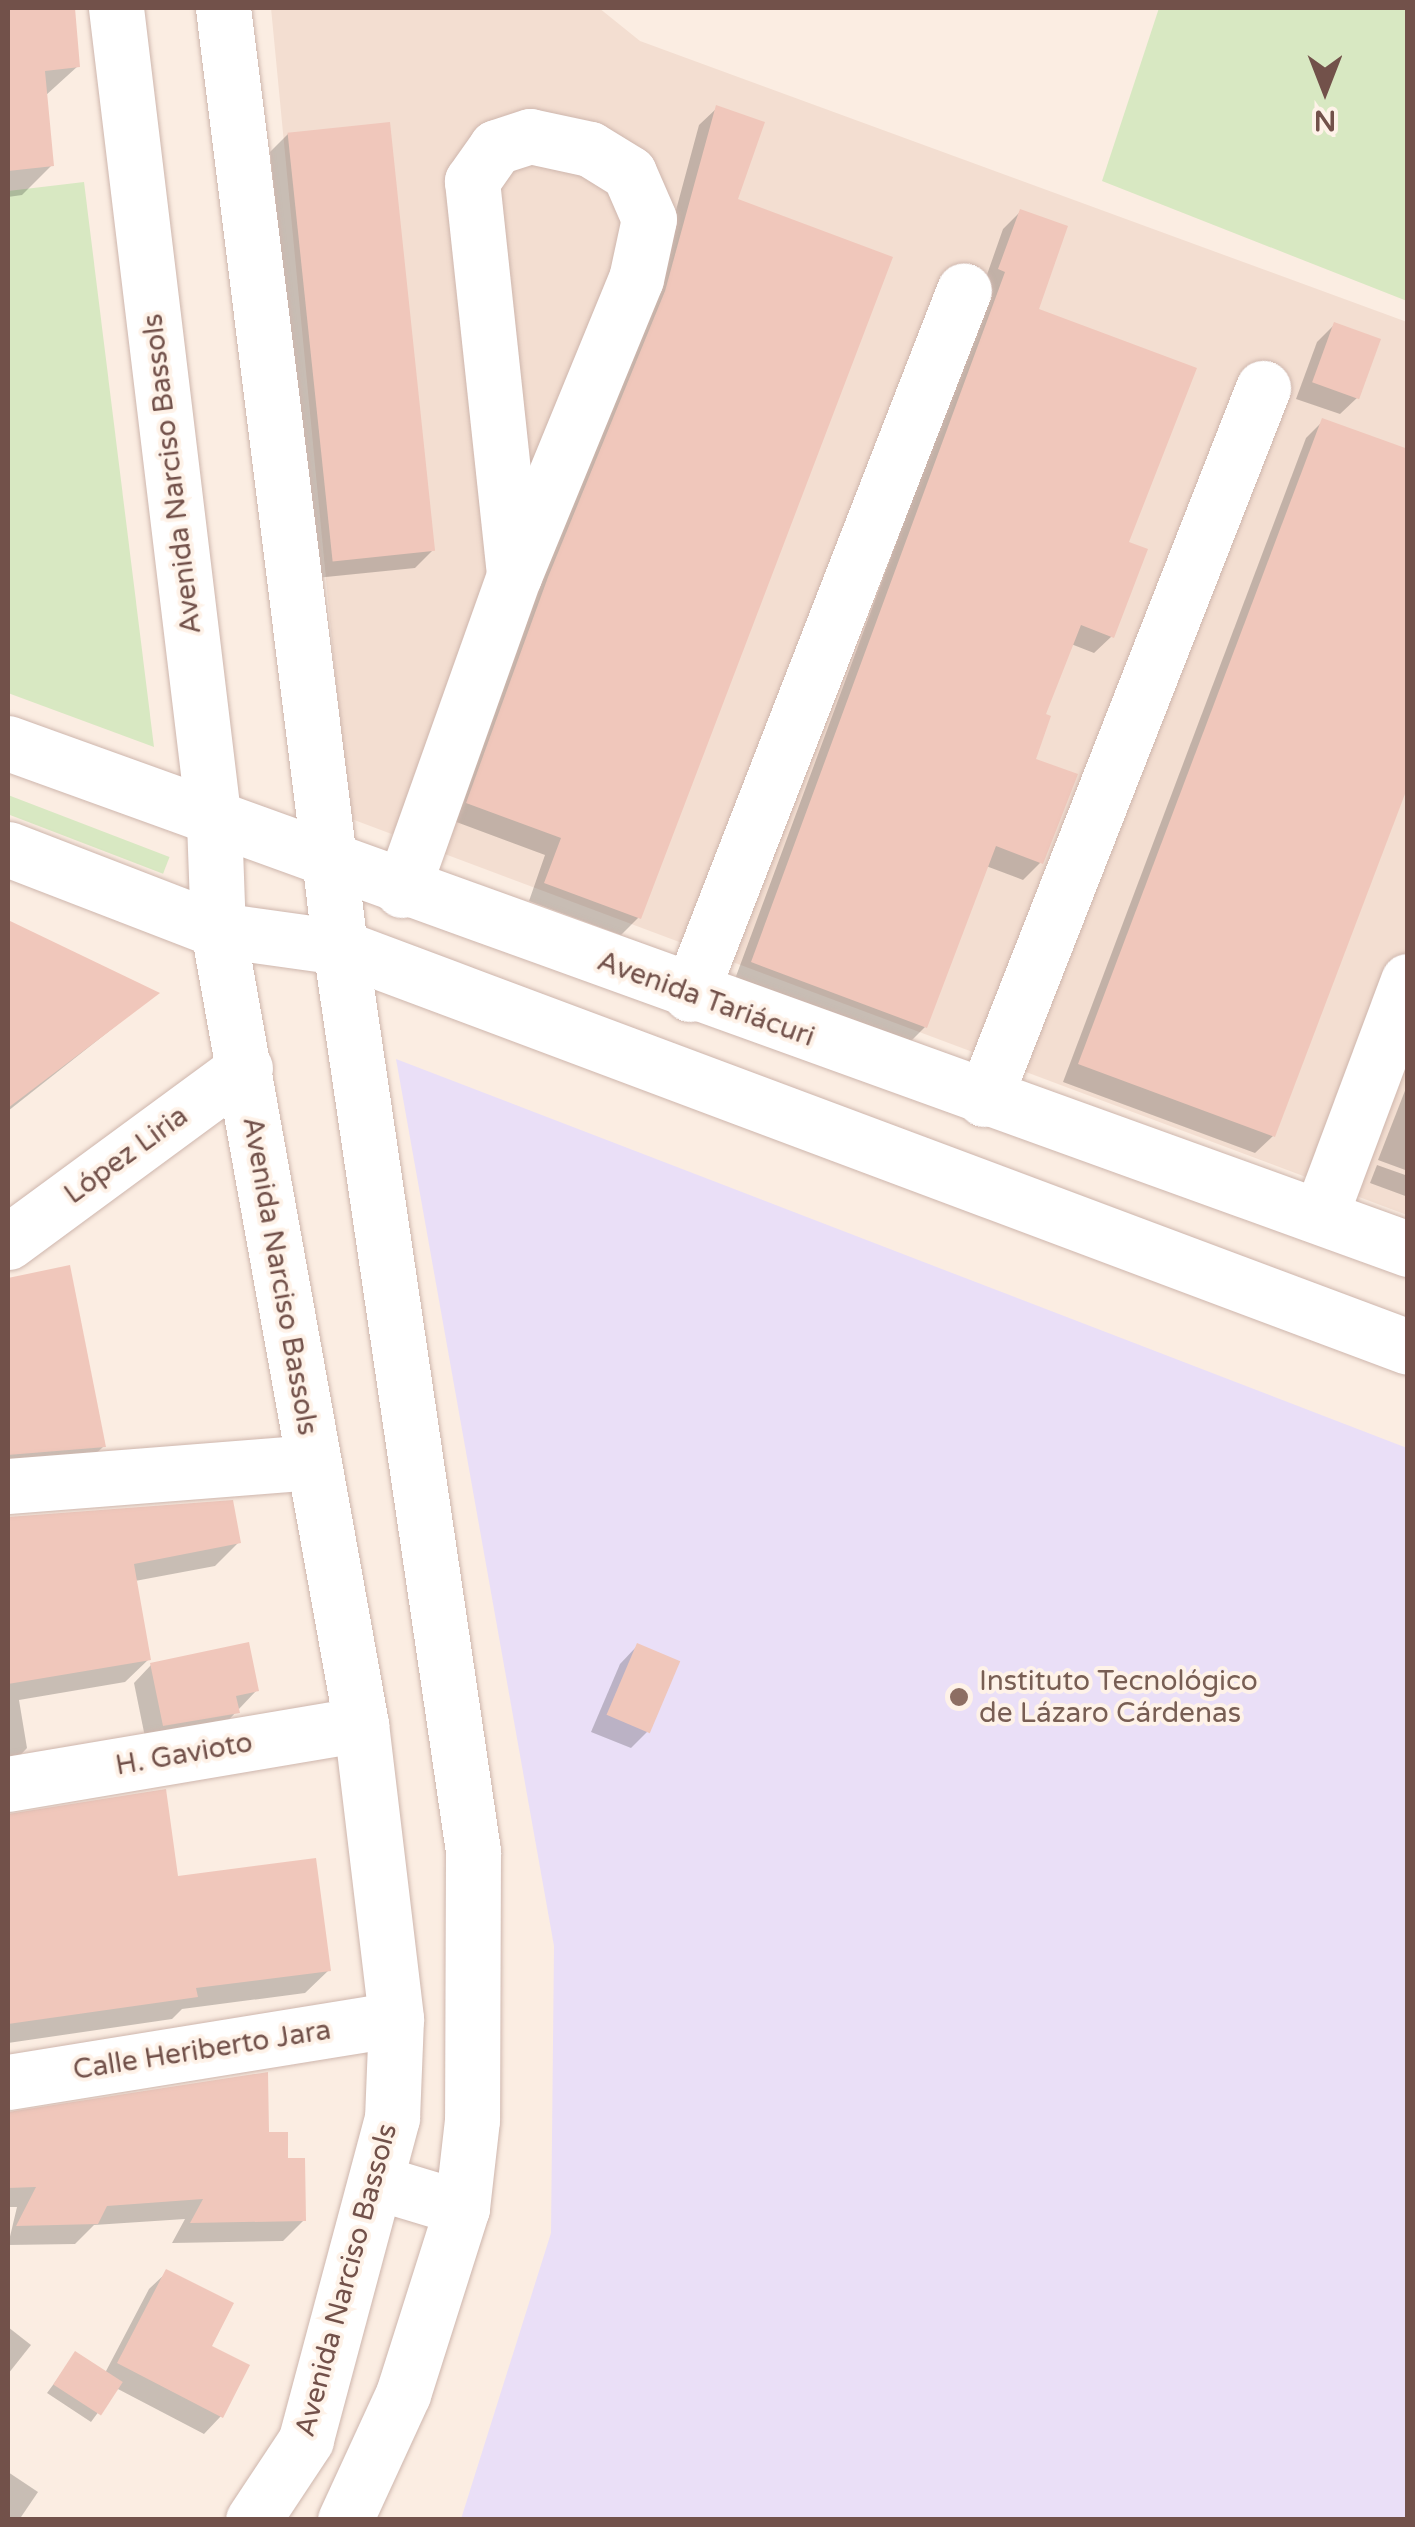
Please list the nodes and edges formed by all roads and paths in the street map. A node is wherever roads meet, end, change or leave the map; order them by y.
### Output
1 (116, 8) edge
2 (224, 8) edge
3 (964, 290) dead end
4 (1262, 388) dead end
5 (514, 576) junction
6 (8, 742) edge
7 (214, 822) junction
8 (8, 849) edge
9 (330, 864) junction
10 (402, 890) junction
11 (218, 930) junction
12 (340, 947) junction
13 (1408, 982) edge
14 (690, 994) junction
15 (246, 1068) junction
16 (984, 1099) junction
17 (1320, 1216) junction
18 (8, 1242) edge
19 (1408, 1248) edge
20 (1408, 1347) edge
21 (312, 1462) junction
22 (8, 1486) edge
23 (361, 1724) junction
24 (8, 1784) edge
25 (396, 2018) junction
26 (8, 2082) edge
27 (376, 2182) junction
28 (462, 2208) junction
29 (253, 2520) edge
30 (345, 2520) edge

1 - 7 street, Avenida Narciso Bassols
2 - 9 street
3 - 14 street
4 - 16 street
5 - 5 street
5 - 10 street
6 - 7 street, Avenida Tariácuri
7 - 9 street, Avenida Tariácuri
7 - 11 street, Avenida Narciso Bassols
8 - 11 street
9 - 10 street, Avenida Tariácuri
9 - 12 street
10 - 14 street, Avenida Tariácuri
11 - 12 street
11 - 15 street, Avenida Narciso Bassols
12 - 20 street
12 - 28 street
13 - 17 street
14 - 16 street, Avenida Tariácuri
15 - 18 street, López Liria
15 - 21 street, Avenida Narciso Bassols
16 - 17 street, Avenida Tariácuri
17 - 19 street, Avenida Tariácuri
21 - 22 street
21 - 23 street, Avenida Narciso Bassols
23 - 24 street, H. Gavioto
23 - 25 street, Avenida Narciso Bassols
25 - 26 street, Calle Heriberto Jara
25 - 27 street, Avenida Narciso Bassols
27 - 28 street
27 - 29 street, Avenida Narciso Bassols
28 - 30 street

